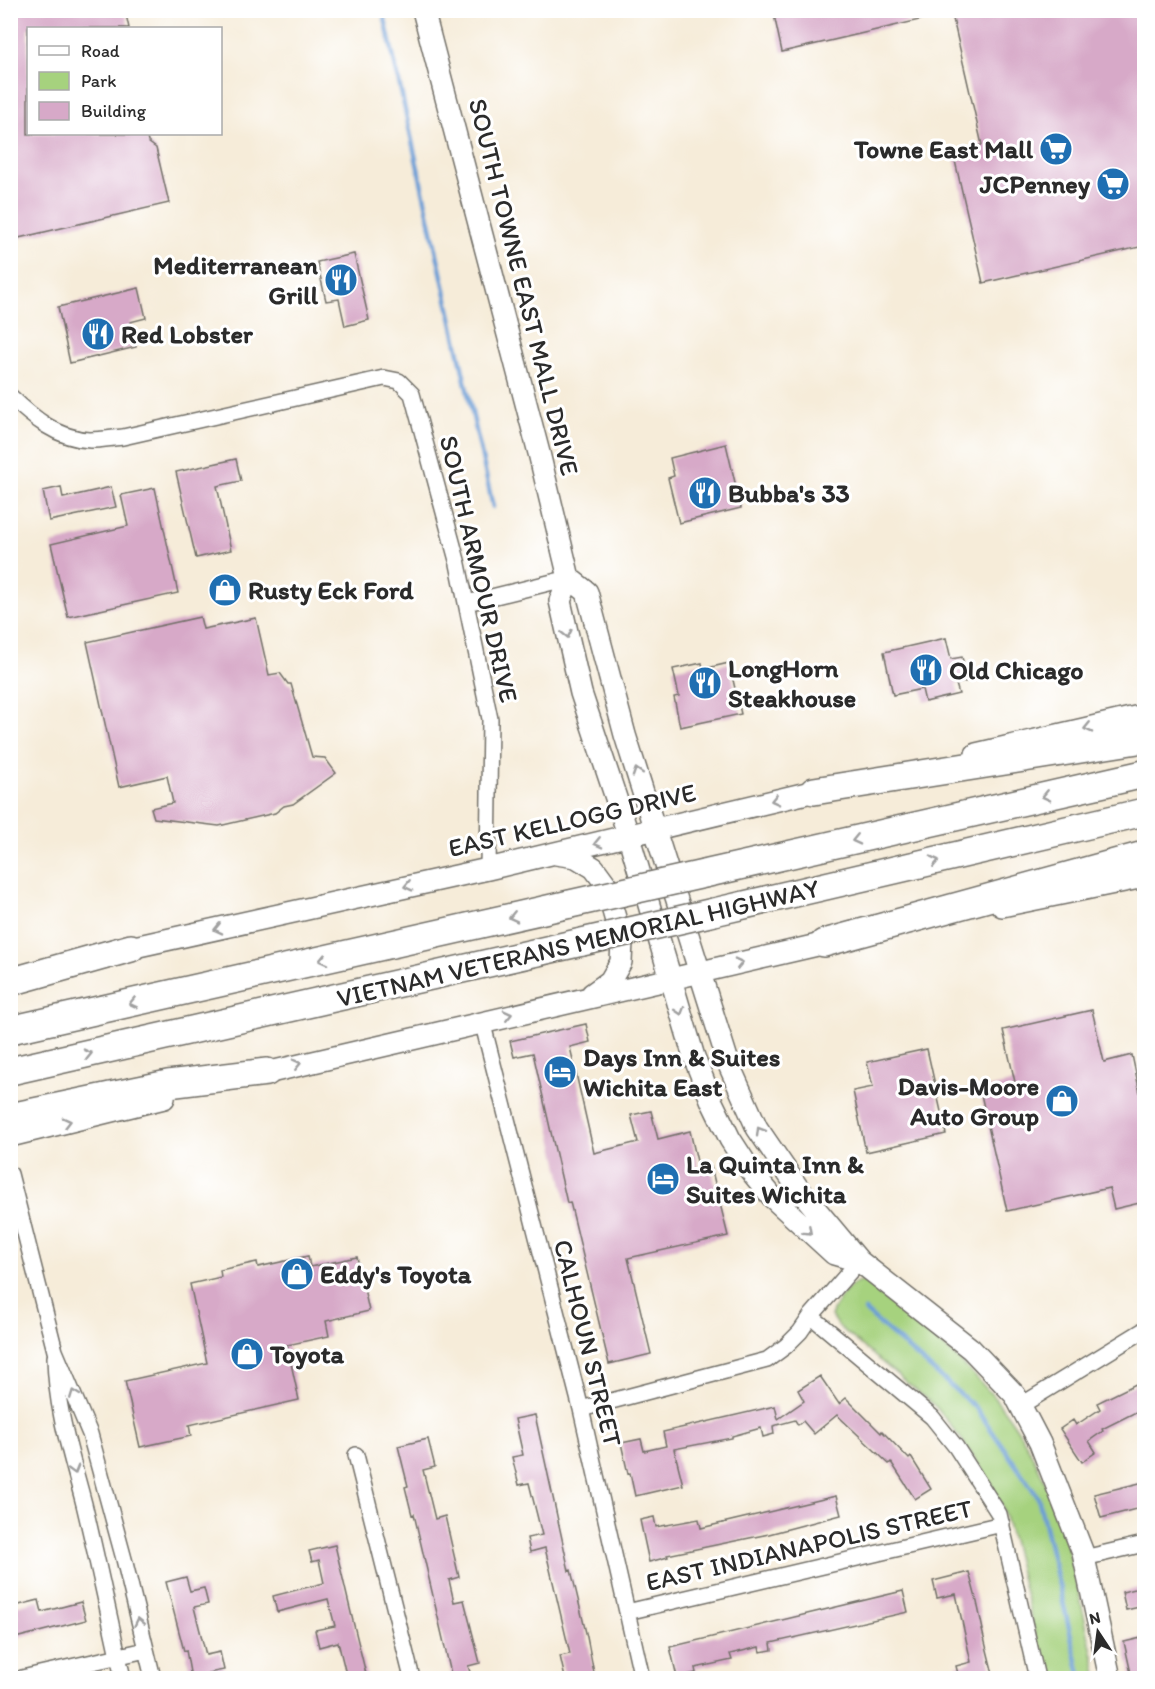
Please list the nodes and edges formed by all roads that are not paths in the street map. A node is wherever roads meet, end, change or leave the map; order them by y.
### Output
1 (423, 10) edge
2 (10, 396) edge
3 (570, 578) junction
4 (467, 603) junction
5 (1144, 715) edge
6 (1144, 739) edge
7 (1144, 774) edge
8 (814, 791) junction
9 (1144, 812) edge
10 (655, 828) junction
11 (628, 834) junction
12 (553, 853) junction
13 (1144, 855) edge
14 (488, 869) junction
15 (1144, 877) edge
16 (824, 943) junction
17 (132, 948) junction
18 (700, 972) junction
19 (10, 975) edge
20 (670, 979) junction
21 (10, 982) edge
22 (587, 998) junction
23 (482, 1021) junction
24 (10, 1030) edge
25 (10, 1071) edge
26 (267, 1072) junction
27 (10, 1117) edge
28 (10, 1136) edge
29 (10, 1174) edge
30 (859, 1261) junction
31 (811, 1316) junction
32 (1144, 1330) edge
33 (55, 1351) junction
34 (1020, 1406) junction
35 (580, 1409) junction
36 (90, 1434) junction
37 (66, 1440) junction
38 (356, 1455) dead end
39 (1002, 1524) junction
40 (1144, 1544) edge
41 (1084, 1558) junction
42 (627, 1612) junction
43 (146, 1650) junction
44 (118, 1657) junction
45 (22, 1678) edge
46 (123, 1678) edge
47 (153, 1678) edge
48 (412, 1678) edge
49 (642, 1678) edge
50 (1037, 1678) edge
51 (1110, 1678) edge

1 - 3 street, SOUTH TOWNE EAST MALL DRIVE
2 - 4 street, SOUTH ARMOUR DRIVE
3 - 4 street
10 -> 3 street, SOUTH TOWNE EAST MALL DRIVE
3 -> 11 street
4 - 14 street, SOUTH ARMOUR DRIVE
5 -> 8 street, EAST KELLOGG DRIVE
6 - 8 highway
7 -> 24 highway, VIETNAM VETERANS MEMORIAL HIGHWAY, bridge
8 -> 10 street, EAST KELLOGG DRIVE
25 -> 9 highway, VIETNAM VETERANS MEMORIAL HIGHWAY, bridge
10 - 11 street, EAST KELLOGG DRIVE
10 - 18 street, SOUTH TOWNE EAST MALL DRIVE
11 -> 12 street, EAST KELLOGG DRIVE
11 - 20 street
12 - 14 street, EAST KELLOGG DRIVE
12 - 22 street
13 - 16 highway
14 -> 17 street, EAST KELLOGG DRIVE
15 - 16 street
18 -> 16 street
17 - 19 street, EAST KELLOGG DRIVE
17 - 21 highway
18 - 20 street
30 -> 18 street, SOUTH TOWNE EAST MALL DRIVE
20 - 22 street
20 -> 30 street
23 -> 22 street
26 -> 23 street
23 - 35 street, CALHOUN STREET
26 - 27 highway
28 -> 26 street
29 - 33 street
30 - 31 street
30 - 34 street
31 - 35 street
31 - 39 street
32 - 34 street
36 -> 33 street
33 - 37 street
34 - 41 street
35 - 42 street, CALHOUN STREET
36 - 37 street
43 -> 36 street
37 -> 44 street
38 - 48 street
39 - 42 street, EAST INDIANAPOLIS STREET
39 - 50 street
40 - 41 street
41 - 51 street
42 - 49 street, CALHOUN STREET
43 - 44 street
43 - 47 street
44 - 45 street
44 - 46 street

